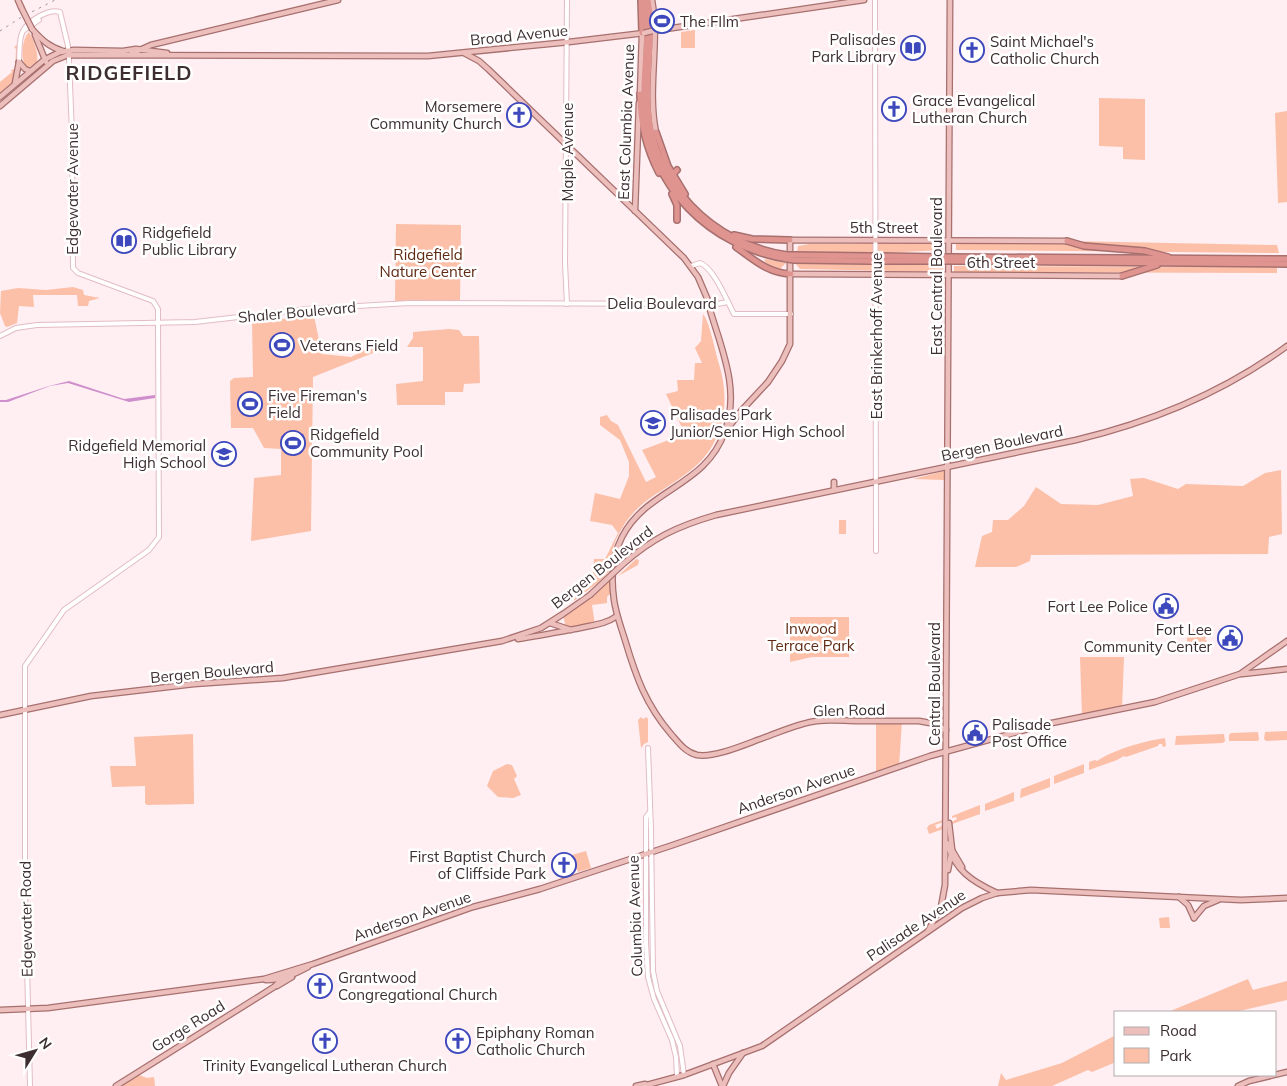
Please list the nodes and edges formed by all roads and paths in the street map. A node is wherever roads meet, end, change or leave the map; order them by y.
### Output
1 (18, 0) edge
2 (338, 0) edge
3 (567, 0) edge
4 (642, 0) edge
5 (648, 0) edge
6 (652, 0) edge
7 (864, 0) edge
8 (875, 0) edge
9 (950, 0) edge
10 (32, 29) junction
11 (653, 31) junction
12 (643, 33) junction
13 (567, 42) junction
14 (141, 49) junction
15 (67, 52) junction
16 (463, 53) junction
17 (174, 54) junction
18 (124, 55) junction
19 (44, 60) junction
20 (19, 62) junction
21 (48, 65) junction
22 (30, 72) junction
23 (15, 84) junction
24 (640, 94) junction
25 (2, 95) edge
26 (5, 102) junction
27 (0, 106) edge
28 (656, 132) joint
29 (566, 146) junction
30 (672, 194) junction
31 (635, 211) junction
32 (698, 213) junction
33 (677, 220) dead end
34 (703, 223) junction
35 (723, 232) junction
36 (728, 240) junction
37 (790, 240) junction
38 (876, 240) junction
39 (949, 240) junction
40 (1067, 241) joint
41 (787, 257) junction
42 (1043, 260) junction
43 (1176, 260) junction
44 (1285, 261) edge
45 (1166, 263) junction
46 (691, 266) junction
47 (791, 274) junction
48 (876, 274) junction
49 (949, 275) junction
50 (1122, 276) joint
51 (728, 302) junction
52 (567, 304) junction
53 (596, 304) joint
54 (791, 314) junction
55 (158, 323) junction
56 (0, 336) edge
57 (1287, 346) edge
58 (725, 432) junction
59 (947, 467) junction
60 (834, 482) dead end
61 (875, 482) junction
62 (834, 490) junction
63 (876, 551) dead end
64 (947, 552) joint
65 (563, 614) junction
66 (618, 616) junction
67 (550, 623) junction
68 (570, 629) junction
69 (552, 634) junction
70 (502, 641) junction
71 (1287, 641) edge
72 (1287, 669) edge
73 (1240, 674) junction
74 (24, 710) junction
75 (0, 715) edge
76 (946, 730) junction
77 (648, 748) dead end
78 (946, 751) junction
79 (947, 817) junction
80 (946, 841) junction
81 (952, 849) junction
82 (648, 853) junction
83 (951, 856) junction
84 (946, 873) junction
85 (967, 875) junction
86 (997, 893) junction
87 (1178, 897) junction
88 (1287, 898) edge
89 (1219, 899) junction
90 (928, 931) junction
91 (312, 965) junction
92 (289, 972) junction
93 (296, 974) junction
94 (283, 978) junction
95 (264, 979) junction
96 (274, 987) junction
97 (28, 1008) junction
98 (0, 1010) edge
99 (745, 1051) junction
100 (713, 1064) junction
101 (684, 1074) junction
102 (677, 1076) junction
103 (1270, 1076) edge
104 (647, 1085) edge
105 (30, 1086) edge
106 (116, 1086) edge
107 (636, 1086) edge
108 (722, 1086) edge
109 (1238, 1086) edge

1 - 10 main road, bridge
2 - 14 main road
3 - 13 street, Maple Avenue
4 - 12 highway
4 - 34 highway
5 - 32 highway
6 - 11 main road
7 - 11 main road, Broad Avenue
8 - 38 street, East Brinkerhoff Avenue
9 - 39 main road, East Central Boulevard
10 - 15 main road
10 - 19 main road
11 - 12 main road, Broad Avenue, bridge
11 - 28 main road
12 - 13 main road, Broad Avenue
12 - 24 main road, East Columbia Avenue
13 - 16 main road, Broad Avenue
13 - 29 street, Maple Avenue
14 - 15 main road
14 - 17 main road, Broad Avenue
14 - 18 main road
15 - 18 main road, Broad Avenue
15 - 19 main road
15 - 20 street
15 - 21 main road
15 - 55 street, Edgewater Avenue
16 - 17 main road, Broad Avenue
16 - 29 main road
17 - 18 main road, Broad Avenue
19 - 21 main road
19 - 22 main road
20 - 22 main road
20 - 23 main road
21 - 26 main road
22 - 23 main road
23 - 25 main road
24 - 30 highway
24 - 31 main road, East Columbia Avenue
25 - 26 main road
26 - 27 main road
28 - 32 highway
29 - 31 main road
29 - 52 street, Maple Avenue
30 - 33 highway
30 - 34 highway
31 - 46 main road
32 - 35 highway
34 - 36 highway
35 - 37 highway
35 - 41 highway
36 - 41 highway
36 - 47 highway
37 - 38 main road, 5th Street
37 - 47 main road
38 - 39 main road, 5th Street
38 - 48 street, East Brinkerhoff Avenue
39 - 40 main road, 5th Street
39 - 49 main road, East Central Boulevard
40 - 43 highway
41 - 42 highway, bridge
42 - 43 highway
42 - 45 highway
43 - 44 highway
43 - 45 highway
45 - 50 highway
46 - 51 street
46 - 58 main road, bridge
47 - 48 main road, 6th Street
47 - 54 main road
48 - 49 main road, 6th Street
48 - 61 street, East Brinkerhoff Avenue
49 - 50 main road, 6th Street
49 - 59 main road, East Central Boulevard
51 - 53 street, Delia Boulevard
51 - 54 street
52 - 53 street, Shaler Boulevard
52 - 55 street, Shaler Boulevard
54 - 58 main road
55 - 56 street, Shaler Boulevard
55 - 74 street
57 - 59 main road, Bergen Boulevard
58 - 66 main road
59 - 61 main road, Bergen Boulevard
59 - 64 main road, East Central Boulevard
60 - 62 main road
61 - 62 main road, Bergen Boulevard
61 - 63 street, East Brinkerhoff Avenue
62 - 65 main road, Bergen Boulevard, bridge
64 - 76 main road, Central Boulevard
65 - 67 main road, Bergen Boulevard
65 - 68 main road
66 - 68 main road, Bergen Boulevard
66 - 76 main road, Glen Road
67 - 68 main road
67 - 69 main road
67 - 70 main road, Bergen Boulevard
68 - 69 main road, Bergen Boulevard
69 - 70 main road, Bergen Boulevard
70 - 74 main road, Bergen Boulevard
71 - 73 main road, Anderson Avenue
72 - 73 main road
73 - 78 main road, Anderson Avenue
74 - 75 main road, Bergen Boulevard
74 - 97 street, Edgewater Road
76 - 78 main road, Central Boulevard
77 - 82 street, Columbia Avenue
78 - 79 main road, Central Boulevard
78 - 82 main road, Anderson Avenue
79 - 80 main road, Central Boulevard
79 - 81 main road, Central Boulevard
80 - 83 main road, Central Boulevard
80 - 84 main road, Central Boulevard
81 - 83 main road, Central Boulevard
81 - 85 main road, Central Boulevard
82 - 91 main road, Anderson Avenue
82 - 101 street, Columbia Avenue
82 - 102 street, Columbia Avenue
83 - 84 main road, Central Boulevard
83 - 85 main road, Central Boulevard
84 - 90 main road, Central Boulevard
85 - 86 main road, Central Boulevard
86 - 87 main road, Palisade Avenue
86 - 90 main road, Palisade Avenue
87 - 89 main road, Palisade Avenue
87 - 89 main road
88 - 89 main road, Palisade Avenue
90 - 99 main road, Palisade Avenue
91 - 92 main road, Anderson Avenue
91 - 93 main road, Anderson Avenue
92 - 94 main road, Gorge Road
92 - 95 main road, Anderson Avenue
93 - 94 main road, Anderson Avenue
93 - 96 main road, Gorge Road
94 - 95 main road, Anderson Avenue
94 - 96 main road, Gorge Road
95 - 97 main road, Anderson Avenue
96 - 106 main road, Gorge Road
97 - 98 main road, Anderson Avenue
97 - 105 street, Edgewater Road
99 - 100 main road, Palisade Avenue
99 - 108 main road
100 - 101 main road, Palisade Avenue
100 - 108 main road
101 - 102 main road, Palisade Avenue
102 - 104 main road, Palisade Avenue
103 - 109 main road
104 - 107 main road, Palisade Avenue

